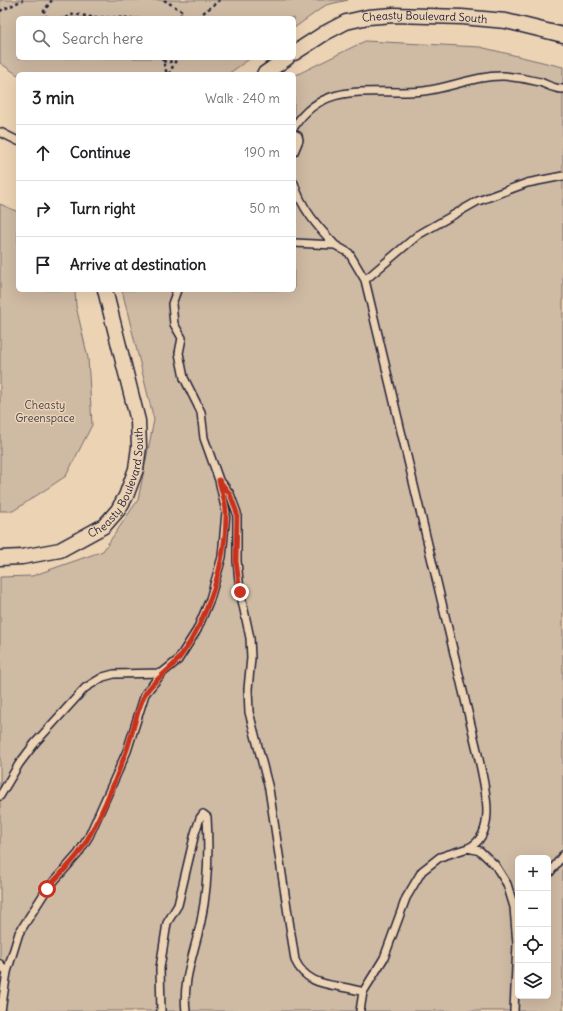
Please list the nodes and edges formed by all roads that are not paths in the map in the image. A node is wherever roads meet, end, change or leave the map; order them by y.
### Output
1 (563, 35) edge
2 (296, 52) edge
3 (283, 60) edge
4 (267, 72) edge
5 (563, 89) edge
6 (296, 124) edge
7 (0, 132) edge
8 (296, 135) edge
9 (16, 140) edge
10 (296, 147) edge
11 (563, 176) edge
12 (296, 188) edge
13 (296, 243) edge
14 (335, 245) junction
15 (365, 280) junction
16 (106, 292) edge
17 (176, 292) edge
18 (219, 480) junction
19 (0, 558) edge
20 (162, 673) junction
21 (0, 796) edge
22 (468, 848) junction
23 (563, 855) edge
24 (551, 871) edge
25 (515, 903) edge
26 (516, 927) edge
27 (0, 964) edge
28 (7, 972) junction
29 (363, 992) junction
30 (1, 1011) edge
31 (161, 1011) edge
32 (186, 1011) edge
33 (360, 1011) edge
34 (514, 1011) edge

1 - 2 street, Cheasty Boulevard South
3 - 4 street
5 - 6 lane
7 - 9 lane
8 - 10 lane
11 - 15 lane
12 - 14 lane
13 - 14 lane
14 - 15 lane
15 - 22 lane
16 - 19 street, Cheasty Boulevard South
17 - 18 lane
18 - 20 lane
18 - 29 lane
20 - 21 lane
20 - 28 lane
22 - 25 lane
22 - 29 lane
23 - 24 lane
26 - 34 lane
27 - 28 lane
28 - 30 lane
29 - 33 lane
31 - 32 lane

